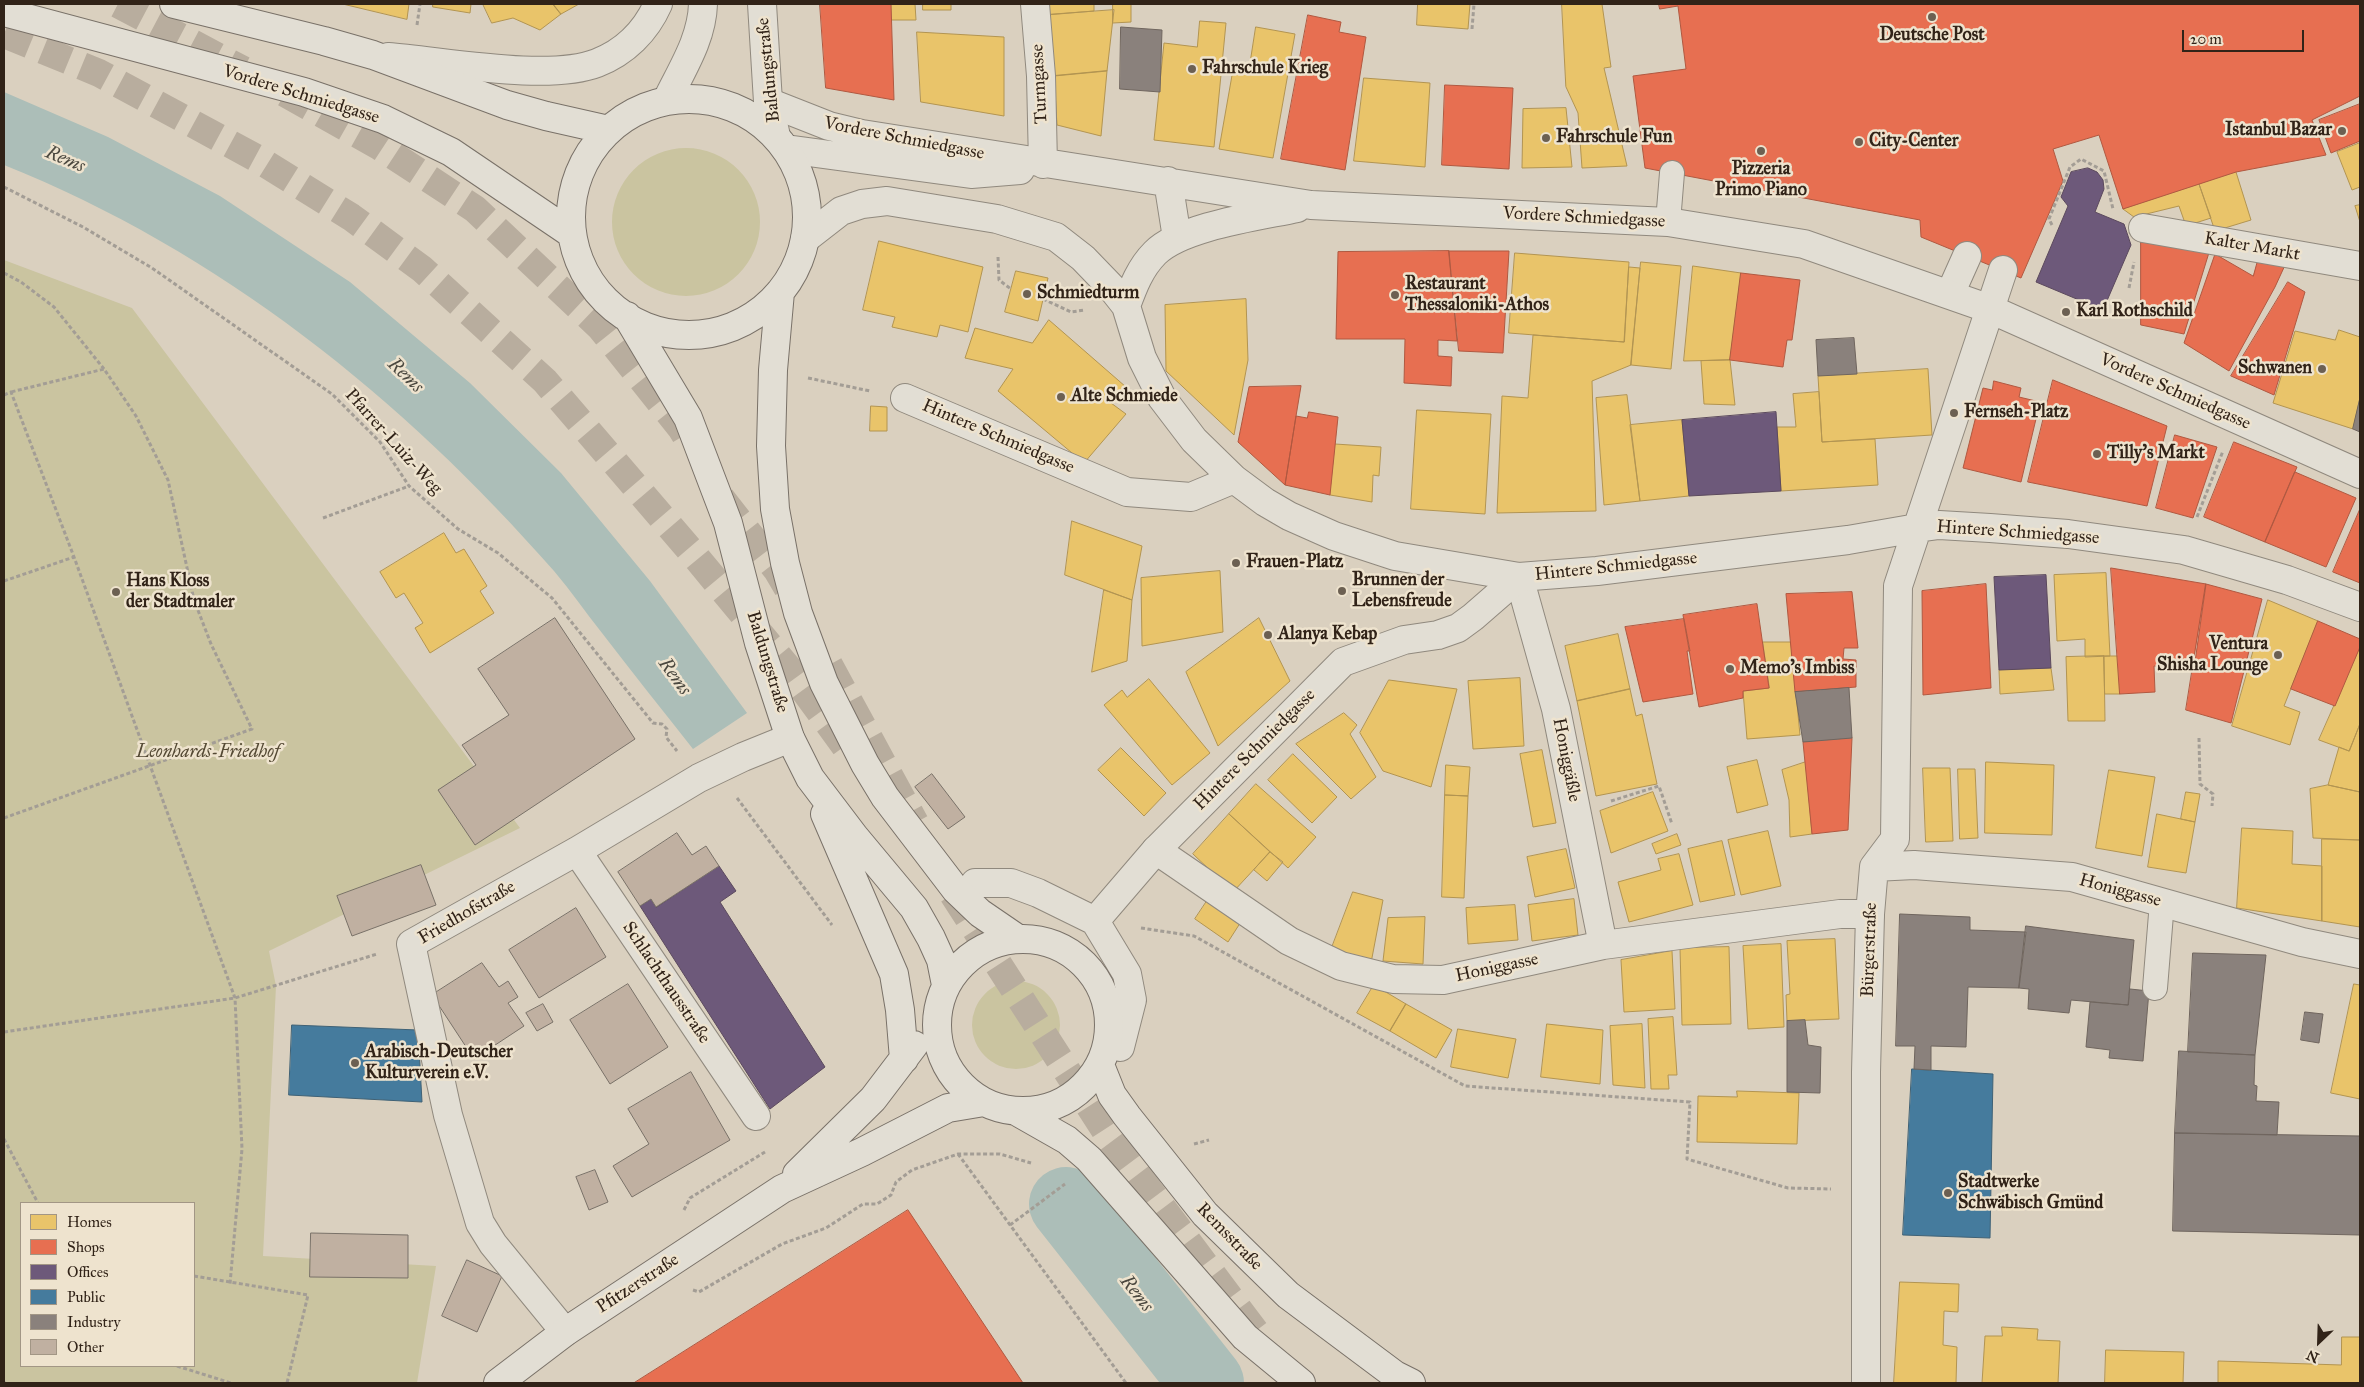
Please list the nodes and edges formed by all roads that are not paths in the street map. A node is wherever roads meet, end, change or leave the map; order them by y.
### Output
1 (174, 4) edge
2 (658, 4) edge
3 (703, 4) edge
4 (762, 4) edge
5 (1035, 4) edge
6 (4, 12) edge
7 (373, 55) junction
8 (667, 100) junction
9 (768, 102) junction
10 (608, 130) junction
11 (781, 143) junction
12 (1043, 164) junction
13 (1672, 173) dead end
14 (1168, 181) junction
15 (1311, 205) junction
16 (1668, 222) junction
17 (2143, 228) dead end
18 (572, 234) junction
19 (1177, 238) junction
20 (806, 239) junction
21 (1967, 256) dead end
22 (2360, 266) edge
23 (2003, 270) dead end
24 (780, 292) junction
25 (1950, 294) junction
26 (1126, 306) junction
27 (1990, 309) junction
28 (627, 316) junction
29 (905, 398) road end
30 (2360, 474) edge
31 (1234, 479) junction
32 (1917, 528) junction
33 (1519, 577) junction
34 (2360, 607) edge
35 (790, 738) junction
36 (810, 778) junction
37 (577, 850) junction
38 (1156, 850) junction
39 (1874, 867) junction
40 (975, 883) dead end
41 (2162, 902) junction
42 (1870, 914) junction
43 (1095, 921) junction
44 (1018, 939) junction
45 (1603, 945) junction
46 (2360, 954) edge
47 (946, 985) junction
48 (2155, 988) dead end
49 (938, 1013) junction
50 (1120, 1047) dead end
51 (904, 1059) junction
52 (1100, 1065) junction
53 (984, 1102) junction
54 (1016, 1111) junction
55 (756, 1116) dead end
56 (782, 1189) junction
57 (565, 1332) junction
58 (1393, 1380) edge
59 (498, 1383) edge
60 (1301, 1383) edge
61 (1866, 1383) edge

1 - 7 street
2 - 7 street
3 - 8 street
4 - 9 street, Baldungstraße
5 - 12 street, Turmgasse
6 - 18 street, Vordere Schmiedgasse
7 - 10 street
8 - 10 street
8 - 11 street
9 - 11 street, Baldungstraße
9 - 12 street, Vordere Schmiedgasse
10 - 18 street
11 - 12 street, Vordere Schmiedgasse
11 - 20 street
12 - 14 street, Vordere Schmiedgasse
13 - 16 lane
14 - 15 street, Vordere Schmiedgasse
14 - 19 street
15 - 16 street, Vordere Schmiedgasse
15 - 19 street
16 - 25 street, Vordere Schmiedgasse
17 - 22 street, Kalter Markt
18 - 28 street
19 - 26 street
20 - 24 street
20 - 26 street, Hintere Schmiedgasse
21 - 25 street
23 - 27 street
24 - 28 street
24 - 44 street
25 - 27 street, Vordere Schmiedgasse
26 - 31 street, Hintere Schmiedgasse
27 - 30 street, Vordere Schmiedgasse
27 - 32 street
28 - 35 street, Baldungstraße
29 - 31 street, Hintere Schmiedgasse
31 - 33 street, Hintere Schmiedgasse
32 - 33 street, Hintere Schmiedgasse
32 - 34 street, Hintere Schmiedgasse
32 - 39 street
33 - 38 street, Hintere Schmiedgasse
33 - 45 street, Honiggäßle
35 - 36 street, Baldungstraße
35 - 37 street, Friedhofstraße
36 - 47 street, Baldungstraße
36 - 51 street
37 - 55 street, Schlachthausstraße
37 - 57 street, Friedhofstraße
38 - 43 street, Hintere Schmiedgasse
38 - 45 street, Honiggasse
39 - 41 street, Honiggasse
39 - 42 street, Bürgerstraße
40 - 43 street
41 - 46 street, Honiggasse
41 - 48 lane
42 - 45 street, Honiggasse
42 - 61 street, Bürgerstraße
43 - 50 street
44 - 47 street
44 - 52 street
47 - 49 street
49 - 51 street, Pfitzerstraße
49 - 53 street
51 - 56 street, Pfitzerstraße
52 - 54 street
52 - 58 street, Remsstraße
53 - 54 street
53 - 56 street, Pfitzerstraße
54 - 60 street
56 - 57 street, Pfitzerstraße
57 - 59 street, Pfitzerstraße

